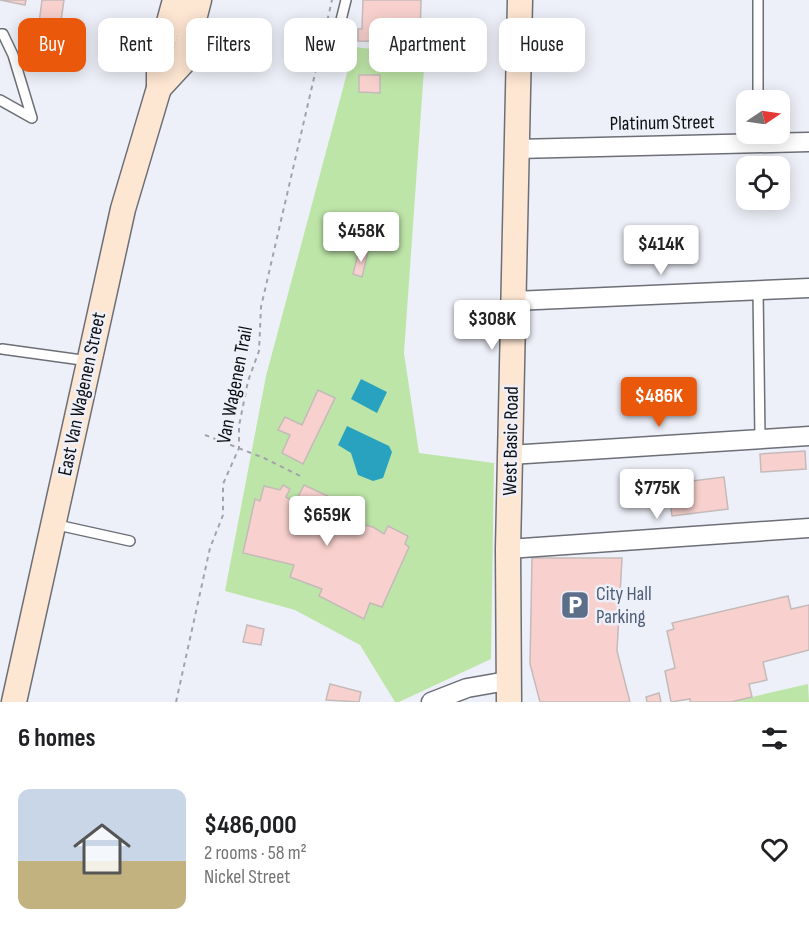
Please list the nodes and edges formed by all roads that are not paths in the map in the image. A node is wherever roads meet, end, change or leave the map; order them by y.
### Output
1 (175, 0) edge
2 (199, 0) edge
3 (346, 0) edge
4 (520, 0) edge
5 (758, 0) edge
6 (342, 18) edge
7 (0, 34) edge
8 (159, 88) junction
9 (758, 90) edge
10 (0, 100) edge
11 (736, 139) edge
12 (790, 141) edge
13 (809, 142) edge
14 (517, 149) junction
15 (809, 288) edge
16 (758, 290) junction
17 (514, 301) junction
18 (2, 348) dead end
19 (89, 361) junction
20 (809, 436) edge
21 (760, 439) junction
22 (510, 455) junction
23 (53, 524) junction
24 (809, 528) edge
25 (130, 541) dead end
26 (508, 549) junction
27 (508, 692) edge
28 (14, 702) edge
29 (431, 702) edge

1 - 8 main road, East Van Wagenen Street
2 - 8 main road, East Van Wagenen Street
3 - 6 lane
4 - 14 main road, West Basic Road
5 - 9 lane
7 - 10 lane
8 - 19 main road, East Van Wagenen Street
11 - 14 street, Platinum Street
12 - 13 street, Platinum Street
14 - 17 main road, West Basic Road
15 - 16 street
16 - 17 street
16 - 21 lane
17 - 22 main road, West Basic Road
18 - 19 lane
19 - 23 main road, East Van Wagenen Street
20 - 21 street
21 - 22 street
22 - 26 main road, West Basic Road
23 - 25 lane
23 - 28 main road, East Van Wagenen Street
24 - 26 street
26 - 27 main road, West Basic Road
27 - 29 street

